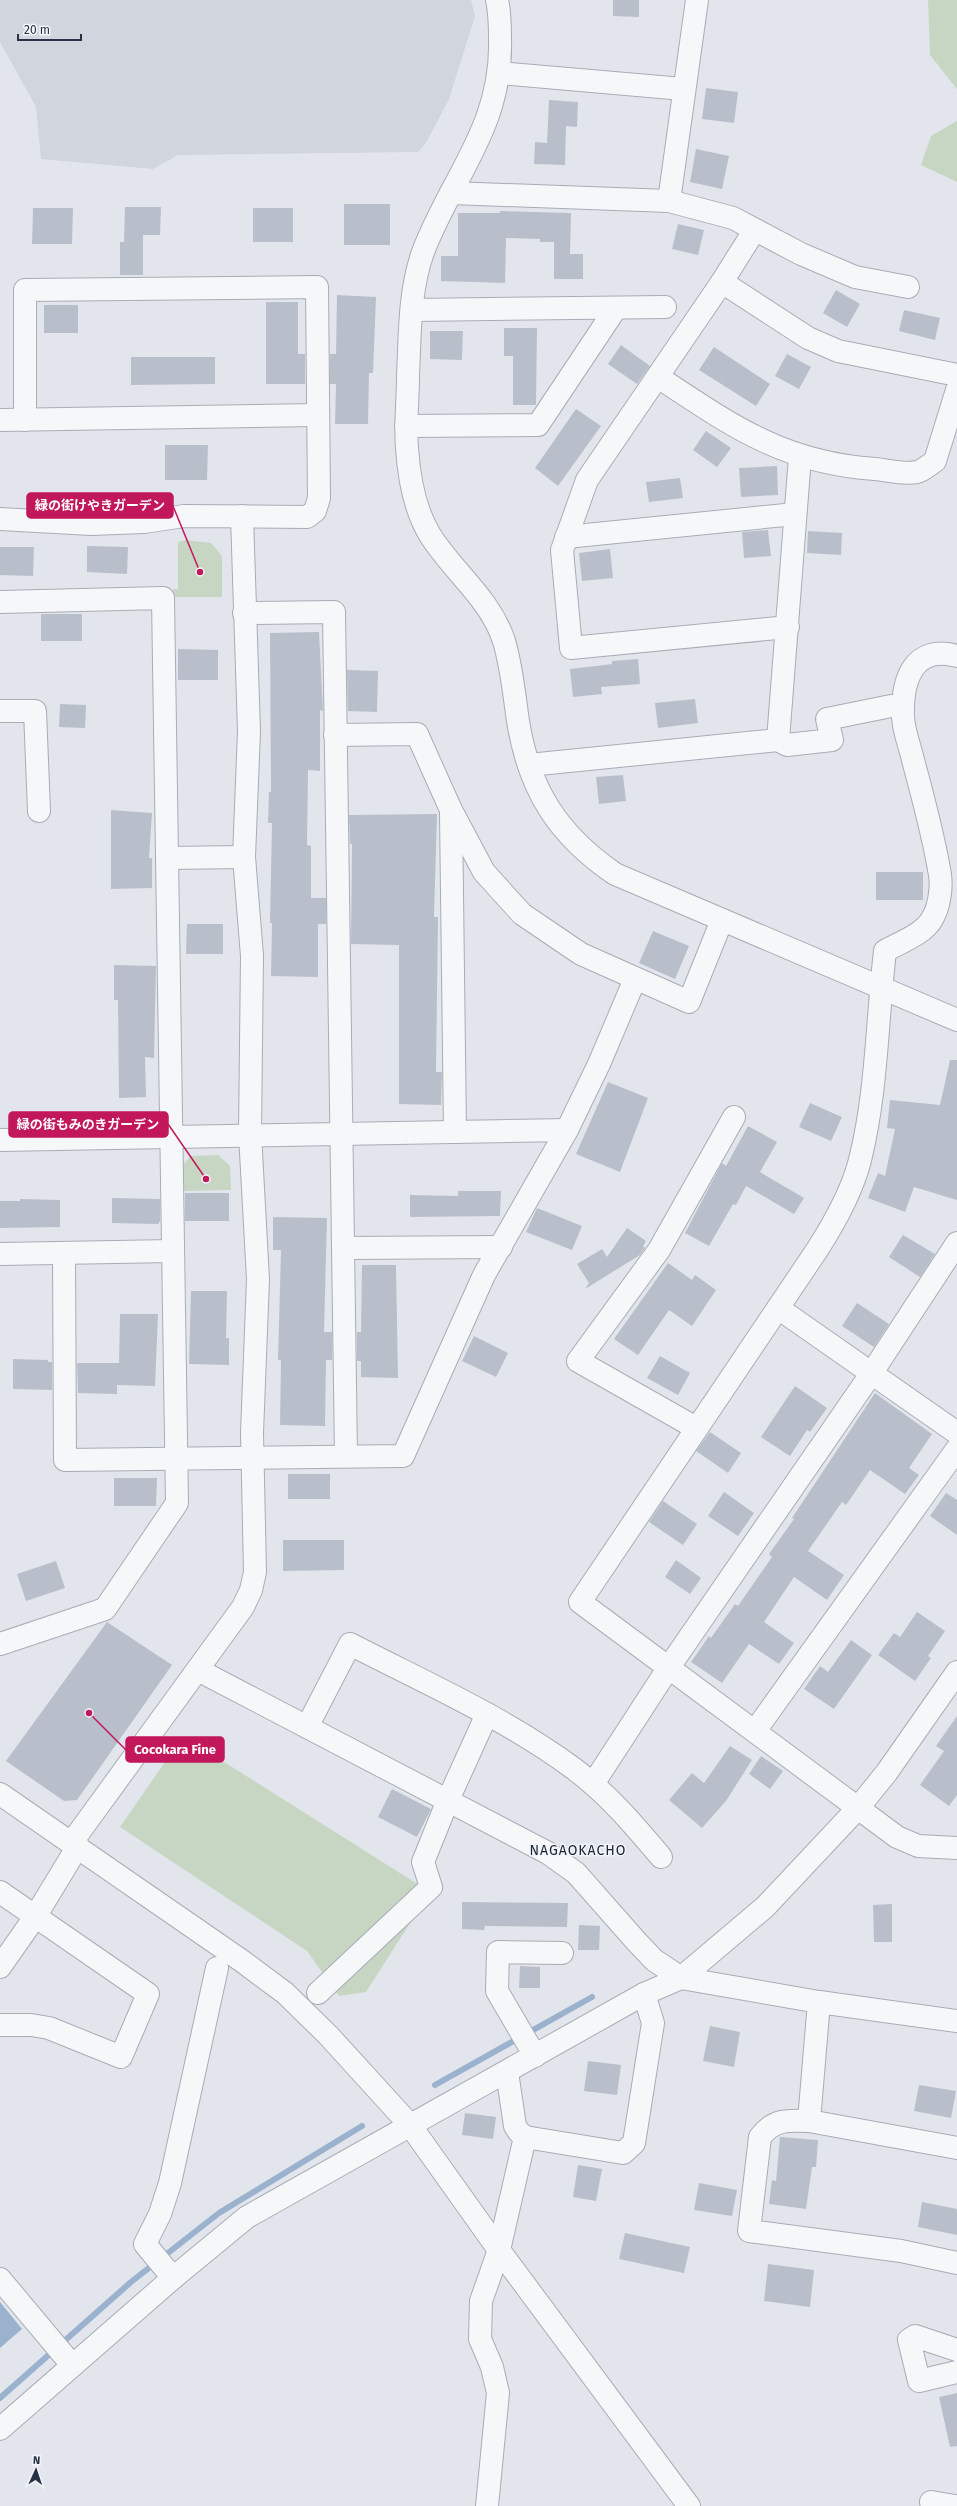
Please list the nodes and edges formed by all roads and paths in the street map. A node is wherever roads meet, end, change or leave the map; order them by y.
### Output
1 (497, 0) edge
2 (697, 0) edge
3 (499, 73) junction
4 (683, 90) junction
5 (451, 193) junction
6 (669, 201) junction
7 (754, 231) junction
8 (722, 282) junction
9 (908, 287) dead end
10 (665, 307) dead end
11 (616, 308) junction
12 (412, 310) junction
13 (957, 375) edge
14 (658, 376) junction
15 (957, 390) edge
16 (317, 415) junction
17 (0, 420) edge
18 (25, 420) junction
19 (406, 426) junction
20 (800, 456) junction
21 (795, 514) junction
22 (242, 516) junction
23 (0, 519) edge
24 (566, 537) junction
25 (0, 602) edge
26 (244, 613) junction
27 (788, 627) junction
28 (957, 656) edge
29 (903, 707) junction
30 (0, 711) edge
31 (336, 734) junction
32 (778, 740) junction
33 (529, 765) junction
34 (450, 810) junction
35 (39, 811) dead end
36 (244, 857) junction
37 (167, 858) junction
38 (722, 920) junction
39 (635, 979) junction
40 (881, 987) junction
41 (957, 1020) edge
42 (734, 1117) dead end
43 (567, 1130) junction
44 (455, 1132) junction
45 (250, 1134) junction
46 (341, 1135) junction
47 (172, 1136) junction
48 (0, 1140) edge
49 (957, 1243) edge
50 (501, 1246) junction
51 (344, 1248) junction
52 (172, 1251) junction
53 (64, 1253) junction
54 (0, 1254) edge
55 (778, 1308) junction
56 (871, 1374) junction
57 (696, 1428) junction
58 (957, 1433) edge
59 (957, 1449) edge
60 (346, 1456) junction
61 (176, 1459) junction
62 (253, 1459) junction
63 (0, 1644) edge
64 (669, 1667) junction
65 (198, 1670) junction
66 (957, 1672) edge
67 (487, 1714) junction
68 (307, 1727) junction
69 (755, 1731) junction
70 (593, 1784) junction
71 (0, 1794) edge
72 (448, 1800) junction
73 (858, 1808) junction
74 (75, 1844) junction
75 (957, 1848) edge
76 (661, 1857) dead end
77 (0, 1892) edge
78 (35, 1917) junction
79 (562, 1953) dead end
80 (0, 1967) edge
81 (217, 1968) dead end
82 (681, 1978) junction
83 (318, 1993) dead end
84 (644, 1994) junction
85 (819, 2002) junction
86 (957, 2021) edge
87 (0, 2025) edge
88 (532, 2052) junction
89 (507, 2072) junction
90 (809, 2121) junction
91 (410, 2125) junction
92 (525, 2137) junction
93 (957, 2148) edge
94 (499, 2250) junction
95 (957, 2263) edge
96 (170, 2274) junction
97 (0, 2279) edge
98 (957, 2350) edge
99 (69, 2361) junction
100 (957, 2372) edge
101 (0, 2429) edge
102 (931, 2502) dead end
103 (487, 2506) edge
104 (689, 2506) edge
105 (955, 2506) edge

1 - 3 street
2 - 4 street
3 - 4 street
3 - 5 street
4 - 6 street
5 - 6 street
5 - 12 street
6 - 7 street
7 - 8 street
7 - 9 street
8 - 13 street
8 - 14 street
10 - 11 street
11 - 12 street
11 - 19 street
12 - 19 street
14 - 20 street
14 - 24 street
15 - 20 street
16 - 18 street
16 - 18 street
16 - 22 street
17 - 18 street
19 - 33 street
20 - 21 street
21 - 24 street
21 - 27 street
22 - 23 street
22 - 26 street
24 - 27 street
25 - 37 street
26 - 31 street
26 - 36 street
27 - 32 street
28 - 29 street
29 - 32 street
29 - 40 street
30 - 35 street
31 - 34 street
31 - 46 street
32 - 33 street
33 - 38 street
34 - 39 street
34 - 44 street
36 - 37 street
36 - 45 street
37 - 47 street
38 - 39 street
38 - 40 street
39 - 43 street
40 - 41 street
40 - 55 street
42 - 57 street
43 - 44 street
43 - 50 street
44 - 46 street
45 - 46 street
45 - 47 street
45 - 62 street
46 - 51 street
47 - 48 street
47 - 52 street
49 - 56 street
50 - 51 street
50 - 60 street
51 - 60 street
52 - 53 street
52 - 61 street
53 - 54 street
53 - 61 street
55 - 56 street
55 - 57 street
56 - 58 street
56 - 64 street
57 - 64 street
59 - 69 street
60 - 62 street
61 - 62 street
61 - 63 street
62 - 65 street
64 - 69 street
64 - 70 street
65 - 68 street
65 - 74 street
66 - 73 street
67 - 68 street
67 - 70 street
67 - 72 street
68 - 72 street
69 - 73 street
70 - 76 street
71 - 74 street
72 - 82 street
72 - 83 street
73 - 75 street
73 - 82 street
74 - 78 street
74 - 91 street
77 - 78 street
78 - 80 street
78 - 87 street
79 - 88 street
81 - 96 street
82 - 84 street
82 - 85 street
84 - 88 street
84 - 92 street
85 - 86 street
85 - 90 street
88 - 89 street
89 - 91 street
89 - 92 street
90 - 93 street
90 - 95 street
91 - 94 street
91 - 96 street
92 - 94 street
94 - 103 street
94 - 104 street
96 - 99 street
97 - 99 street
98 - 100 street
99 - 101 street
102 - 105 street

